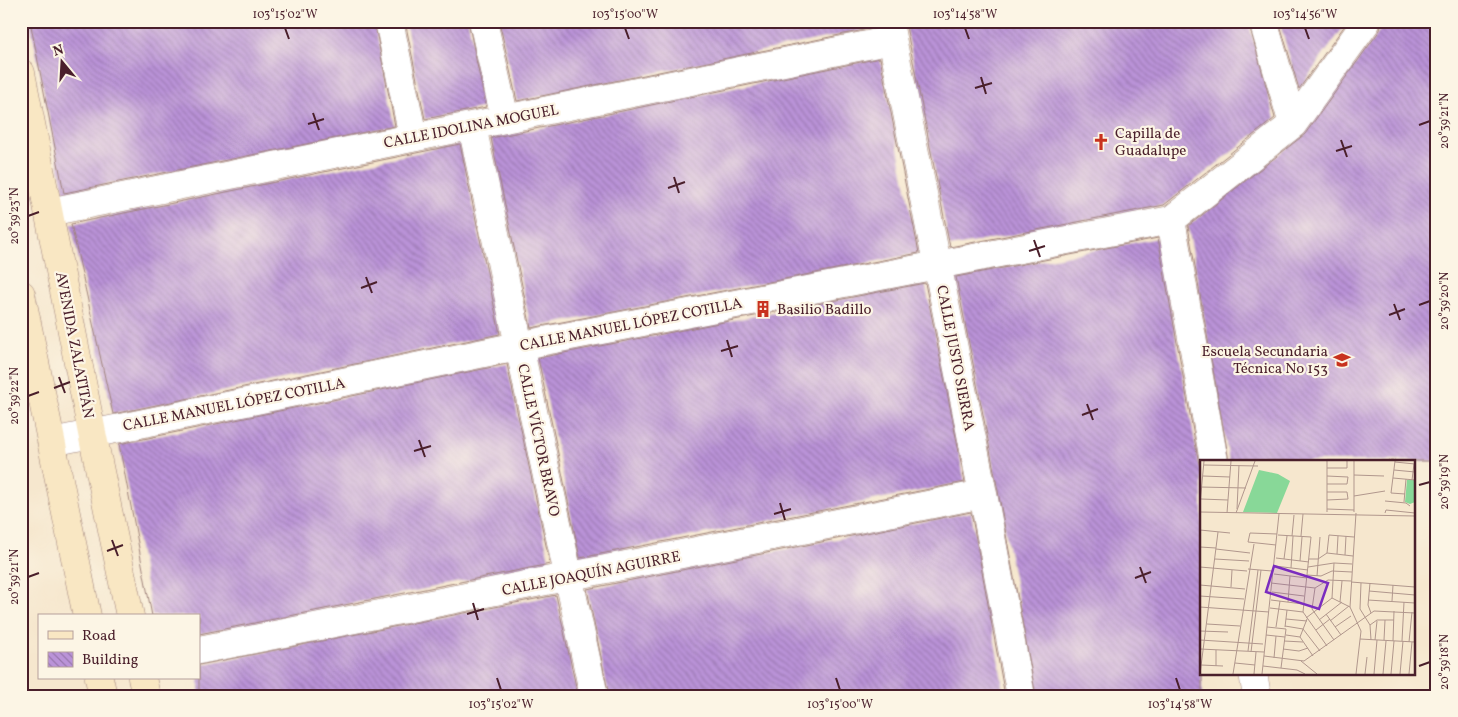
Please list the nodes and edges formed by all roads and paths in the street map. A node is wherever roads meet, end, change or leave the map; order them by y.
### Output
1 (389, 21) edge
2 (483, 21) edge
3 (1263, 21) edge
4 (1367, 21) edge
5 (890, 30) edge
6 (21, 73) edge
7 (505, 119) junction
8 (1293, 124) junction
9 (472, 126) junction
10 (413, 137) junction
11 (49, 212) junction
12 (1171, 220) junction
13 (937, 265) junction
14 (21, 294) edge
15 (518, 346) junction
16 (92, 433) junction
17 (52, 442) junction
18 (1214, 460) edge
19 (983, 494) junction
20 (568, 577) junction
21 (87, 614) edge
22 (130, 614) edge
23 (200, 650) edge
24 (1253, 674) edge
25 (99, 680) edge
26 (142, 680) edge
27 (103, 696) edge
28 (146, 696) edge
29 (594, 696) edge
30 (1021, 696) edge
31 (1257, 696) edge

1 - 10 street
2 - 7 street
3 - 8 street
4 - 8 street, CALLE MANUEL LÓPEZ COTILLA
5 - 7 street, CALLE IDOLINA MOGUEL
5 - 13 street, CALLE JUSTO SIERRA
6 - 11 street, AVENIDA ZALATITÁN
7 - 9 street, CALLE IDOLINA MOGUEL
8 - 12 street, CALLE MANUEL LÓPEZ COTILLA
9 - 10 street, CALLE IDOLINA MOGUEL
9 - 15 street, CALLE VÍCTOR BRAVO
10 - 11 street, CALLE IDOLINA MOGUEL
11 - 16 street, AVENIDA ZALATITÁN
12 - 13 street, CALLE MANUEL LÓPEZ COTILLA
12 - 18 street
13 - 15 street, CALLE MANUEL LÓPEZ COTILLA
13 - 19 street, CALLE JUSTO SIERRA
14 - 17 street
15 - 16 street, CALLE MANUEL LÓPEZ COTILLA
15 - 20 street, CALLE VÍCTOR BRAVO
16 - 17 street, CALLE MANUEL LÓPEZ COTILLA
16 - 22 street, AVENIDA ZALATITÁN
17 - 21 street
19 - 20 street, CALLE JOAQUÍN AGUIRRE
19 - 30 street, CALLE JUSTO SIERRA
20 - 23 street, CALLE JOAQUÍN AGUIRRE
20 - 29 street, CALLE VÍCTOR BRAVO
24 - 31 street
25 - 27 street
26 - 28 street

